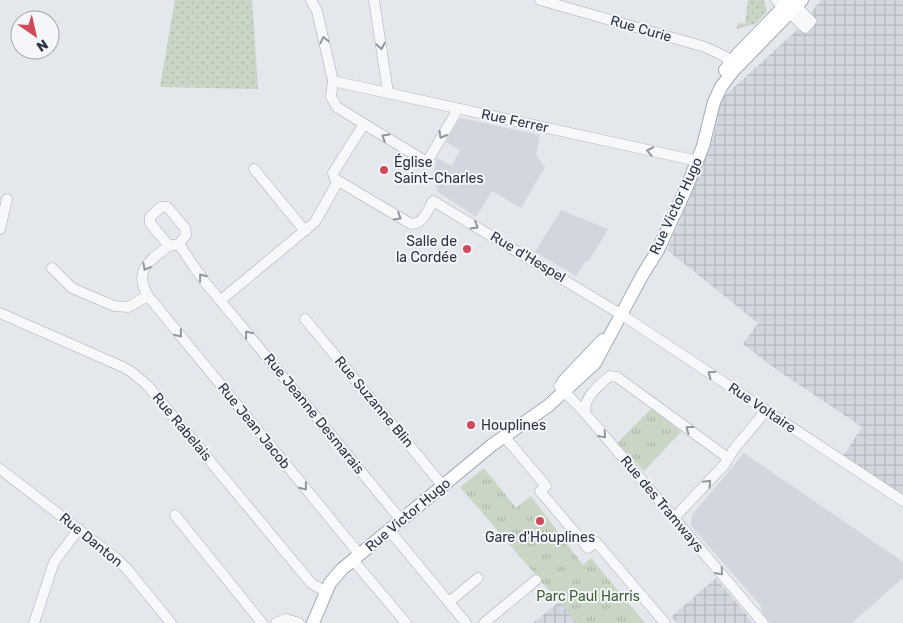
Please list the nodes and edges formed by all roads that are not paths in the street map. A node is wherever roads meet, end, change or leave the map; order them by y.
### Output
1 (311, 0) edge
2 (374, 0) edge
3 (540, 0) edge
4 (790, 3) edge
5 (735, 64) junction
6 (333, 81) junction
7 (388, 92) junction
8 (458, 109) junction
9 (364, 124) junction
10 (698, 161) junction
11 (254, 169) dead end
12 (338, 181) junction
13 (7, 199) dead end
14 (0, 229) edge
15 (305, 231) junction
16 (52, 268) dead end
17 (148, 296) junction
18 (224, 304) junction
19 (0, 312) edge
20 (622, 315) junction
21 (305, 319) dead end
22 (562, 389) junction
23 (766, 411) junction
24 (585, 413) junction
25 (504, 436) junction
26 (728, 458) junction
27 (0, 469) edge
28 (443, 486) junction
29 (903, 501) edge
30 (175, 515) dead end
31 (674, 518) junction
32 (402, 520) junction
33 (79, 529) junction
34 (389, 530) junction
35 (357, 557) junction
36 (478, 578) dead end
37 (536, 580) dead end
38 (326, 592) junction
39 (449, 602) junction
40 (34, 623) edge
41 (171, 623) edge
42 (262, 623) edge
43 (276, 623) edge
44 (299, 623) edge
45 (313, 623) edge
46 (406, 623) edge
47 (466, 623) edge
48 (484, 623) edge
49 (665, 623) edge
50 (763, 623) edge

6 -> 1 street
2 -> 7 street
3 - 5 street, Rue Curie
4 - 5 main road, Rue Victor Hugo
5 - 10 main road, Rue Victor Hugo
6 - 7 street, Rue Ferrer
6 - 9 street
7 - 8 street, Rue Ferrer
8 -> 9 street
10 -> 8 street, Rue Ferrer
9 - 12 street
10 - 20 main road, Rue Victor Hugo
11 - 15 street
12 - 15 street
12 -> 20 street, Rue d'Hespel
13 - 14 street
15 - 18 street
16 - 17 street
18 -> 17 street, Rue Jeanne Desmarais
17 -> 35 street, Rue Jean Jacob
32 -> 18 street, Rue Jeanne Desmarais
19 - 38 street, Rue Rabelais
20 - 22 main road, Rue Victor Hugo
23 -> 20 street, Rue Voltaire
21 - 28 street, Rue Suzanne Blin
22 - 24 street, Rue des Tramways
22 - 25 main road, Rue Victor Hugo
23 - 26 street
23 - 29 street, Rue Voltaire
26 -> 24 street
24 -> 31 street, Rue des Tramways
25 - 28 main road, Rue Victor Hugo
25 - 49 street
31 -> 26 street
27 - 33 street, Rue Danton
28 - 32 main road, Rue Victor Hugo
30 - 42 street
31 -> 50 street, Rue des Tramways
32 - 34 main road, Rue Victor Hugo
33 - 40 street
33 - 41 street, Rue Danton
34 - 35 main road, Rue Victor Hugo
34 - 39 street
35 - 38 main road, Rue Victor Hugo
35 - 46 street, Rue Jean Jacob
36 - 39 street
37 - 48 street
38 - 45 main road, Rue Victor Hugo
39 - 47 street
43 - 44 street

